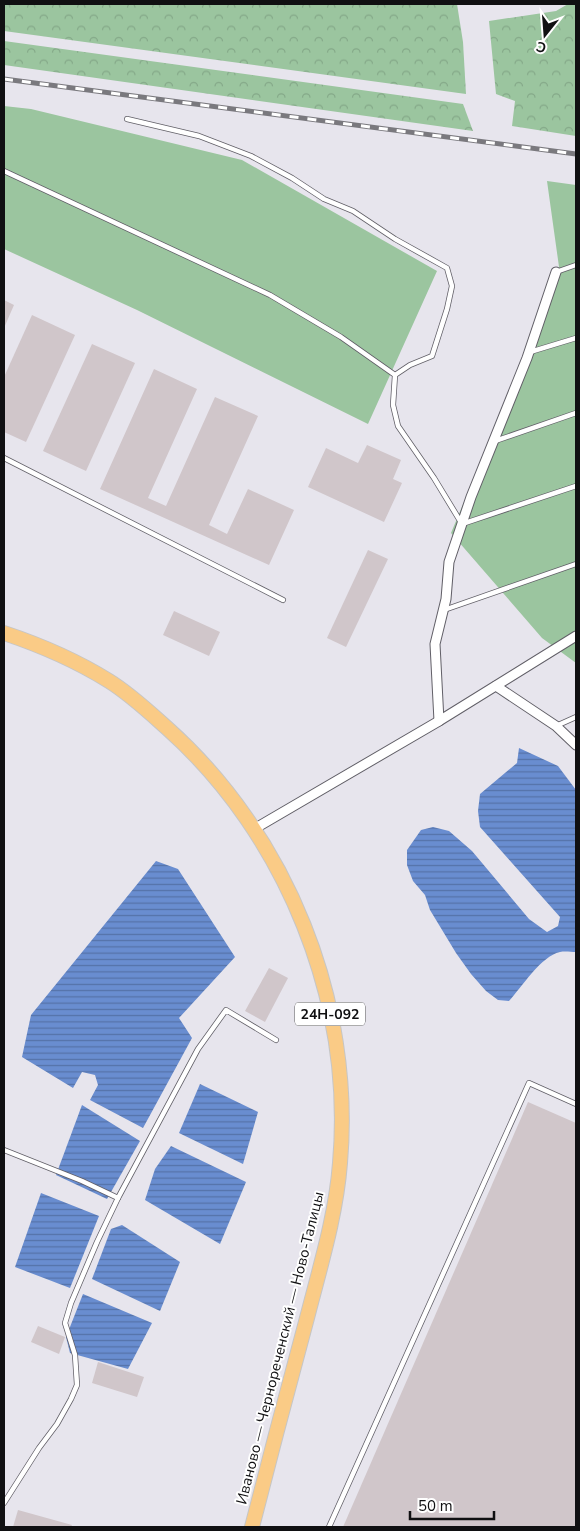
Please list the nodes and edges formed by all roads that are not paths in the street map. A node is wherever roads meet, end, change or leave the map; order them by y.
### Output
1 (127, 119) dead end
2 (4, 171) edge
3 (576, 265) edge
4 (556, 272) joint
5 (576, 338) edge
6 (529, 352) junction
7 (395, 375) junction
8 (576, 413) edge
9 (494, 441) junction
10 (4, 458) edge
11 (576, 486) edge
12 (462, 524) junction
13 (576, 564) edge
14 (283, 600) dead end
15 (444, 610) junction
16 (4, 633) edge
17 (576, 636) edge
18 (496, 686) junction
19 (576, 717) edge
20 (439, 721) junction
21 (556, 726) junction
22 (576, 745) edge
23 (254, 829) junction
24 (276, 1040) dead end
25 (576, 1104) edge
26 (4, 1150) edge
27 (118, 1198) junction
28 (4, 1503) edge
29 (252, 1527) edge
30 (329, 1527) edge

1 - 7 lane
2 - 7 lane
3 - 4 lane
4 - 6 street
5 - 6 lane
6 - 9 street
7 - 12 lane
8 - 9 lane
9 - 12 street
10 - 14 lane
11 - 12 lane
12 - 15 street
13 - 15 lane
15 - 20 street
16 - 23 main road, Иваново — Чернореченский — Ново-Талицы / 24Н-092
17 - 18 street
18 - 20 street
18 - 21 street
19 - 21 lane
20 - 23 street
21 - 22 street
23 - 29 main road, Иваново — Чернореченский — Ново-Талицы / 24Н-092
24 - 27 lane
25 - 30 lane
26 - 27 lane
27 - 28 lane

